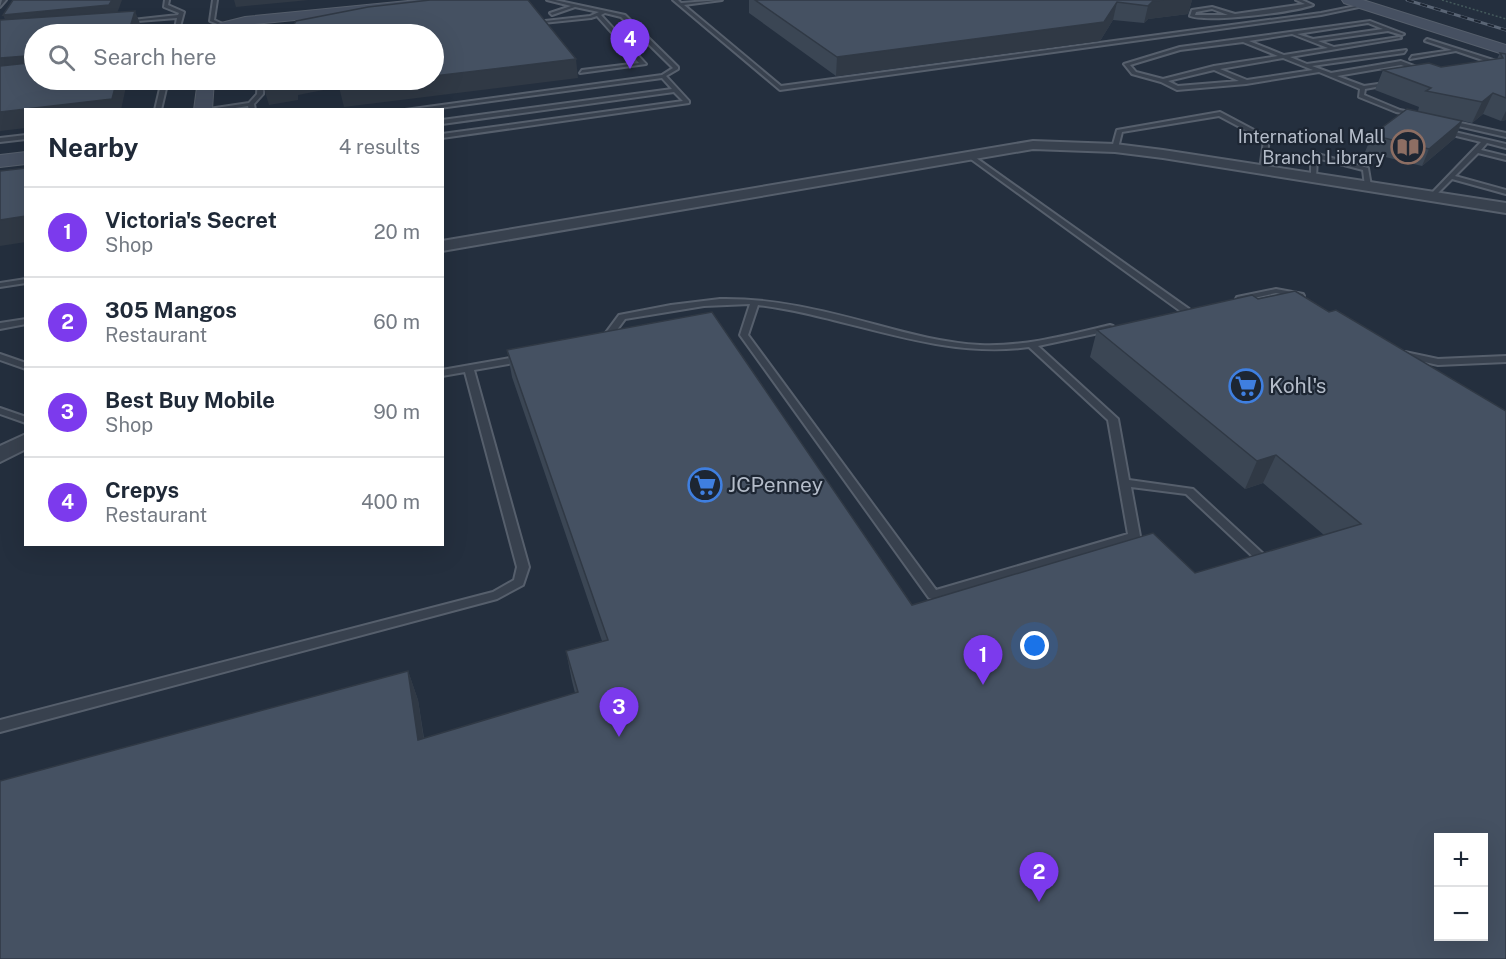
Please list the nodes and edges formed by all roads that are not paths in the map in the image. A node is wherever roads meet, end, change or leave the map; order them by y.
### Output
1 (167, 0) edge
2 (215, 0) edge
3 (459, 0) edge
4 (549, 0) edge
5 (720, 0) edge
6 (1298, 0) edge
7 (1348, 0) edge
8 (678, 2) edge
9 (1368, 3) edge
10 (375, 4) edge
11 (576, 6) junction
12 (605, 12) junction
13 (552, 14) dead end
14 (598, 14) junction
15 (1233, 15) junction
16 (180, 16) junction
17 (1385, 20) dead end
18 (113, 22) edge
19 (545, 22) edge
20 (1368, 22) junction
21 (178, 24) edge
22 (213, 24) edge
23 (235, 24) edge
24 (1389, 29) junction
25 (1293, 33) junction
26 (1243, 40) junction
27 (1312, 40) junction
28 (1427, 40) dead end
29 (1506, 43) edge
30 (1334, 48) junction
31 (1458, 50) junction
32 (1404, 51) dead end
33 (1283, 56) junction
34 (1359, 57) junction
35 (1412, 58) dead end
36 (1505, 61) edge
37 (1306, 65) junction
38 (1384, 66) junction
39 (1214, 68) junction
40 (1481, 68) edge
41 (1320, 71) junction
42 (582, 72) dead end
43 (1330, 75) junction
44 (663, 76) junction
45 (1416, 79) edge
46 (1163, 81) junction
47 (1246, 82) junction
48 (1395, 82) edge
49 (1362, 88) junction
50 (163, 90) edge
51 (205, 90) edge
52 (260, 90) edge
53 (675, 90) junction
54 (251, 107) edge
55 (158, 108) edge
56 (204, 108) edge
57 (235, 108) edge
58 (423, 108) edge
59 (1421, 116) edge
60 (1444, 121) edge
61 (444, 122) edge
62 (1506, 128) edge
63 (1434, 129) edge
64 (1489, 132) junction
65 (1506, 135) edge
66 (444, 136) edge
67 (24, 137) edge
68 (0, 140) edge
69 (1486, 141) junction
70 (1506, 146) edge
71 (1114, 148) junction
72 (1477, 151) junction
73 (969, 156) junction
74 (24, 158) edge
75 (1506, 158) edge
76 (0, 161) edge
77 (1263, 170) junction
78 (1451, 177) junction
79 (1313, 178) junction
80 (1368, 186) junction
81 (1506, 192) edge
82 (1432, 196) junction
83 (1506, 208) edge
84 (444, 246) edge
85 (24, 281) edge
86 (0, 285) edge
87 (1307, 300) edge
88 (754, 302) junction
89 (1228, 302) edge
90 (1196, 309) edge
91 (1186, 311) junction
92 (1176, 314) edge
93 (24, 321) edge
94 (0, 326) edge
95 (1116, 327) edge
96 (591, 344) edge
97 (1031, 345) junction
98 (1390, 349) edge
99 (536, 356) edge
100 (0, 357) edge
101 (1506, 359) edge
102 (24, 365) edge
103 (470, 370) junction
104 (444, 373) edge
105 (0, 411) edge
106 (24, 419) edge
107 (24, 441) edge
108 (0, 455) edge
109 (1125, 483) junction
110 (1269, 566) edge
111 (0, 726) edge

1 - 16 lane
2 - 22 lane
3 - 10 main road
4 - 11 lane
5 - 8 lane
6 - 15 lane
7 - 9 main road
8 - 9 lane
9 - 29 main road
9 - 36 main road
10 - 23 main road
11 - 12 lane
11 - 13 lane
12 - 14 lane
12 - 44 lane
14 - 19 lane
14 - 42 lane
15 - 15 lane
16 - 18 lane
16 - 21 lane
17 - 20 lane
20 - 24 lane
20 - 25 lane
24 - 27 lane
24 - 30 lane
25 - 26 lane
25 - 27 lane
26 - 33 lane
26 - 46 lane
27 - 30 lane
28 - 31 lane
30 - 33 lane
30 - 34 lane
31 - 35 lane
31 - 36 lane
32 - 34 lane
33 - 37 lane
33 - 39 lane
34 - 37 lane
34 - 38 lane
36 - 40 lane
37 - 41 lane
38 - 43 lane
38 - 45 lane
39 - 46 lane
39 - 47 lane
41 - 43 lane
41 - 47 lane
43 - 49 lane
44 - 53 lane
44 - 58 lane
46 - 47 lane
48 - 49 lane
49 - 59 lane
50 - 55 lane
51 - 56 main road
52 - 54 lane
53 - 61 lane
53 - 66 lane
54 - 57 lane
60 - 64 lane
62 - 64 lane
63 - 69 lane
64 - 65 lane
67 - 68 lane
69 - 70 lane
69 - 72 lane
71 - 73 street
71 - 77 street
71 - 77 lane
72 - 75 lane
72 - 78 lane
73 - 84 street
73 - 91 lane
74 - 76 main road
77 - 79 street
78 - 81 lane
78 - 82 lane
79 - 80 street
79 - 80 lane
80 - 82 street
82 - 83 street
85 - 86 lane
87 - 89 lane
88 - 96 lane
88 - 97 lane
88 - 109 lane
90 - 91 lane
91 - 92 lane
93 - 94 lane
95 - 97 lane
97 - 109 lane
98 - 101 lane
99 - 103 lane
100 - 102 lane
103 - 104 lane
103 - 111 lane
105 - 106 lane
107 - 108 street
109 - 110 lane

